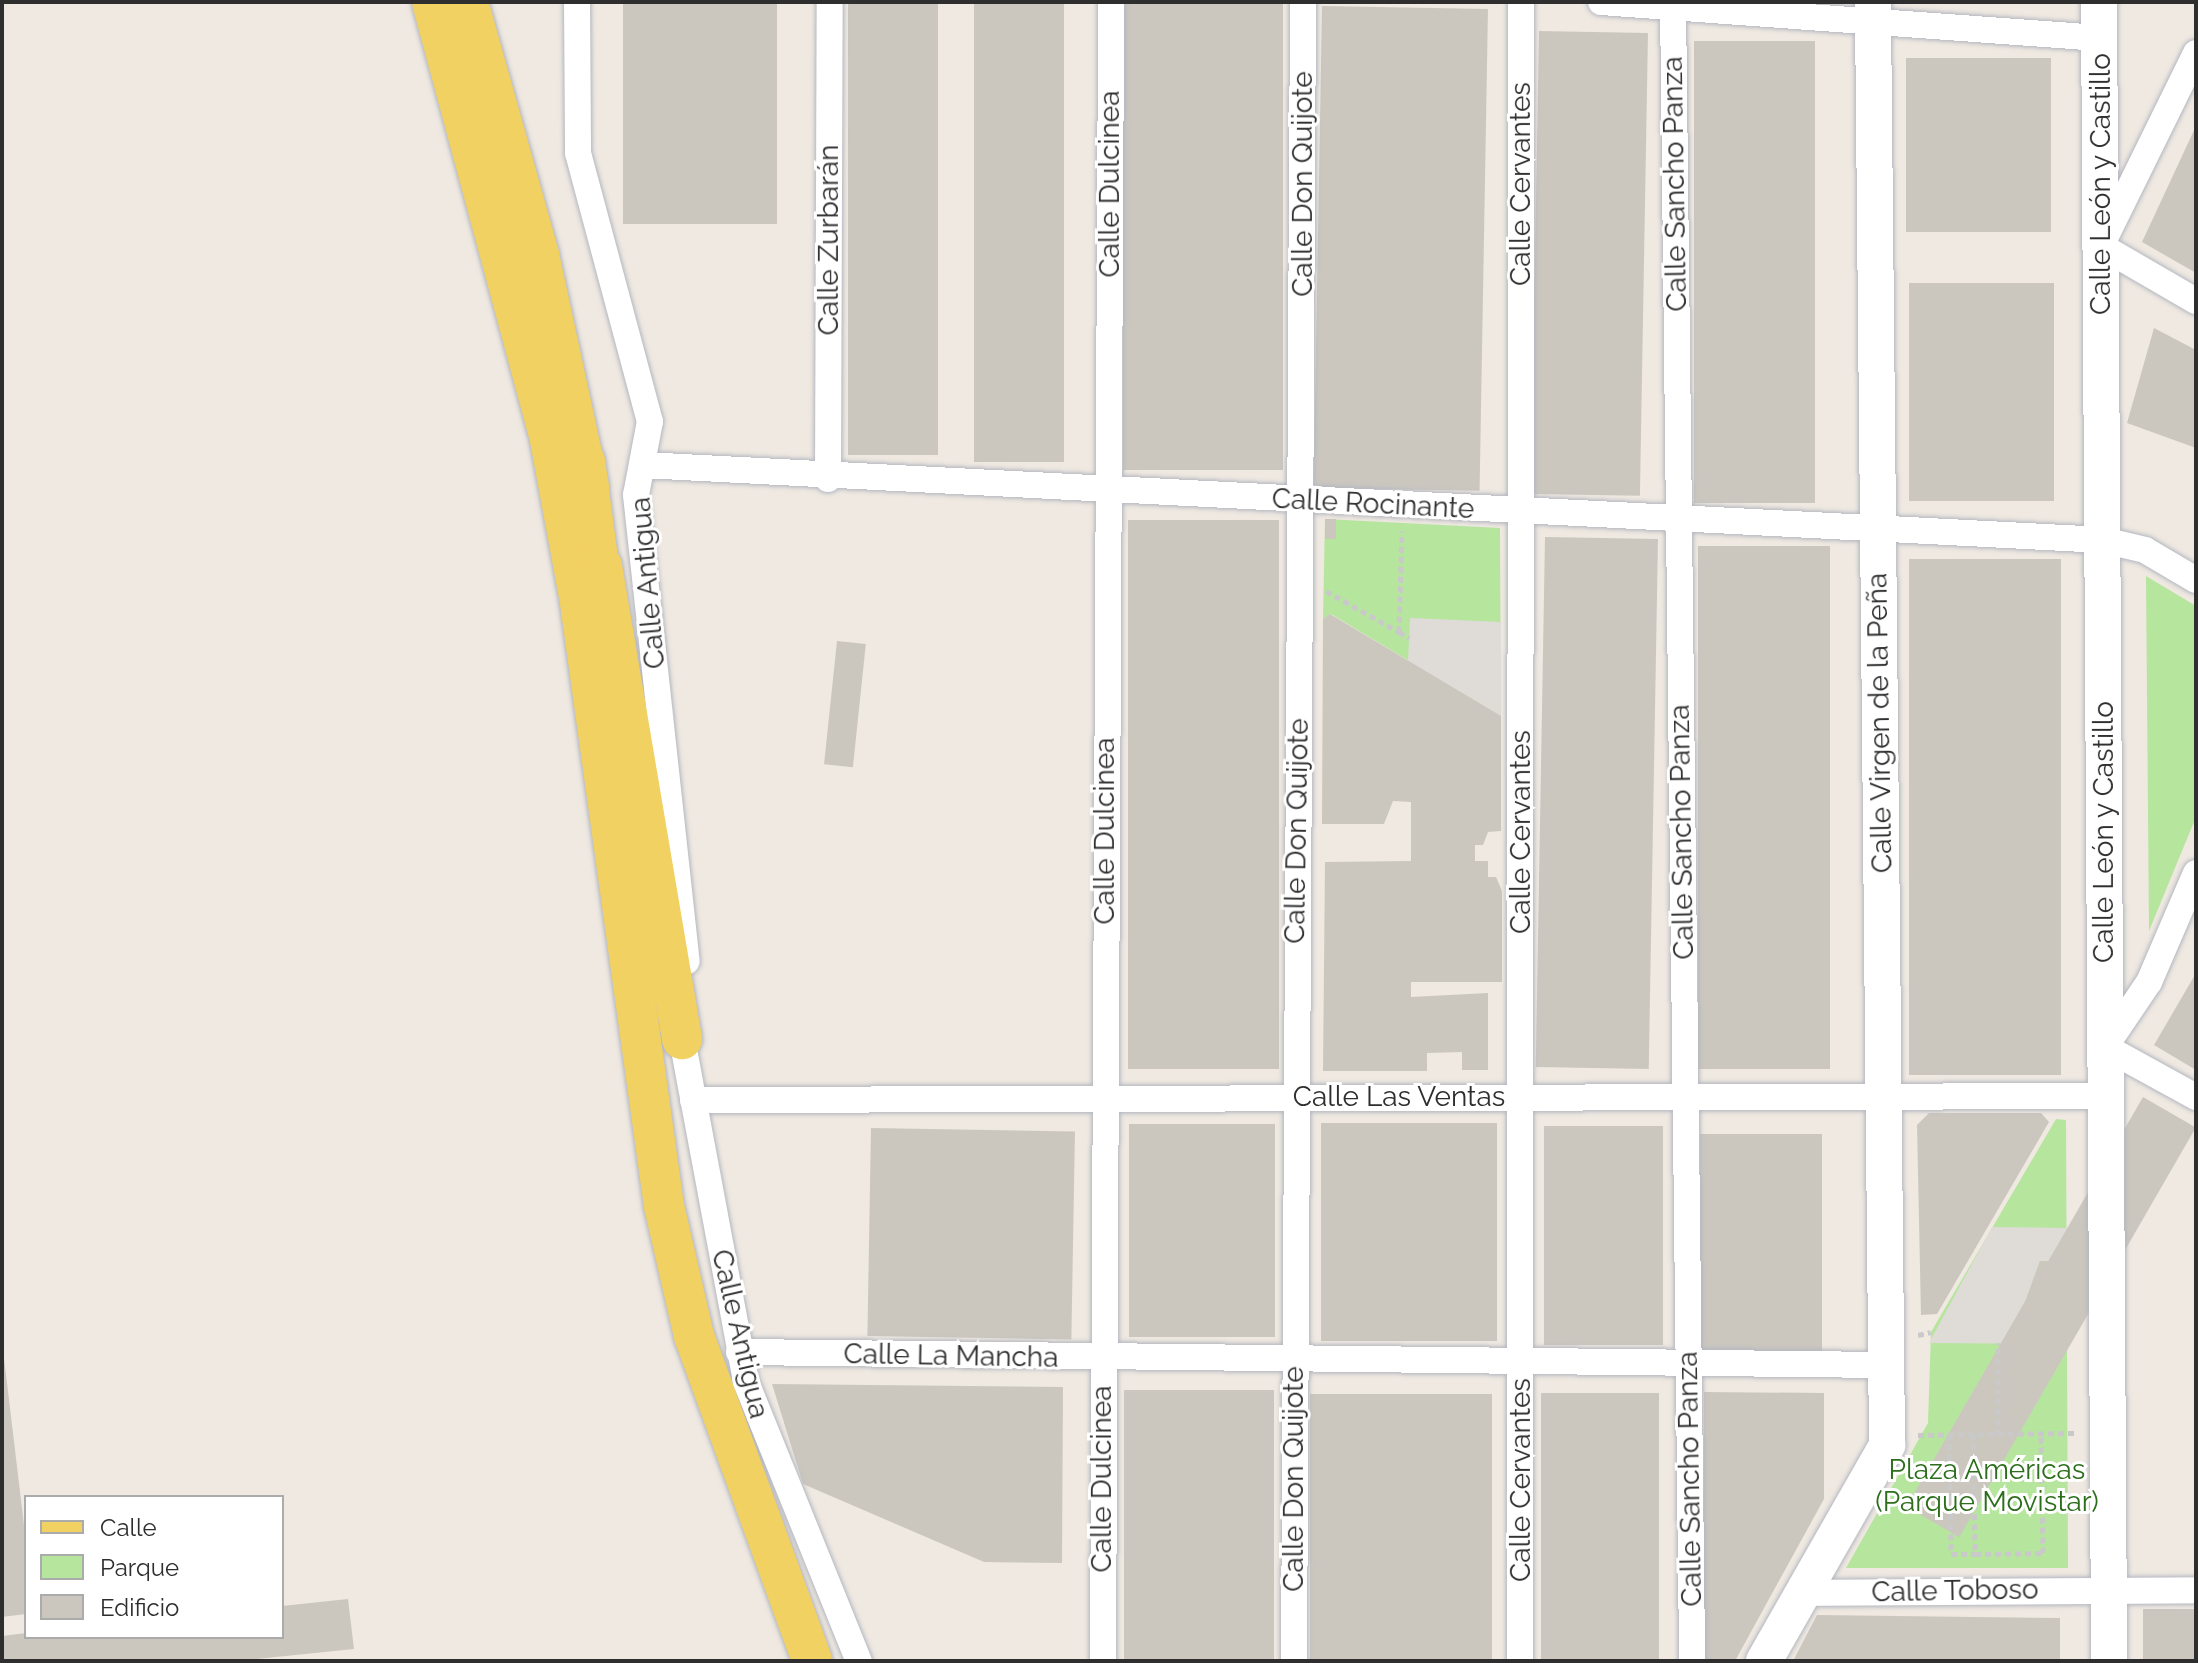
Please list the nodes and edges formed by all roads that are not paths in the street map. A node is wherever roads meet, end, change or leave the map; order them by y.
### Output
1 (432, 2) edge
2 (451, 2) edge
3 (468, 2) edge
4 (496, 2) edge
5 (577, 2) edge
6 (830, 2) edge
7 (1111, 2) edge
8 (1303, 2) edge
9 (1521, 2) edge
10 (1601, 2) edge
11 (2099, 2) edge
12 (1673, 5) edge
13 (1873, 12) edge
14 (2100, 38) junction
15 (2196, 53) edge
16 (2101, 246) junction
17 (539, 255) junction
18 (517, 300) junction
19 (2196, 301) edge
20 (585, 461) junction
21 (643, 465) junction
22 (828, 479) junction
23 (1108, 492) junction
24 (1301, 500) junction
25 (1521, 512) junction
26 (1679, 519) junction
27 (1878, 529) junction
28 (2103, 540) junction
29 (2196, 580) edge
30 (2196, 873) edge
31 (689, 981) dead end
32 (682, 1039) joint
33 (2105, 1047) junction
34 (1521, 1096) junction
35 (1685, 1096) junction
36 (1883, 1096) junction
37 (2105, 1096) junction
38 (1104, 1097) junction
39 (1294, 1097) junction
40 (2196, 1097) edge
41 (693, 1100) junction
42 (739, 1352) junction
43 (1102, 1359) junction
44 (1294, 1361) junction
45 (1522, 1362) junction
46 (1688, 1364) junction
47 (1883, 1365) junction
48 (2108, 1588) junction
49 (2196, 1590) edge
50 (1802, 1593) junction
51 (812, 1661) edge
52 (827, 1661) edge
53 (859, 1661) edge
54 (1103, 1661) edge
55 (1294, 1661) edge
56 (1520, 1661) edge
57 (1692, 1661) edge
58 (1764, 1661) edge
59 (2109, 1661) edge

1 - 18 main road
2 - 18 main road
3 - 17 main road
4 - 17 main road
5 - 21 street, Calle Antigua
6 - 22 street, Calle Zurbarán
7 - 23 street, Calle Dulcinea
8 - 24 street, Calle Don Quijote
9 - 25 street, Calle Cervantes
10 - 12 street
11 - 14 street, Calle León y Castillo
12 - 13 street
12 - 26 street, Calle Sancho Panza
13 - 14 street
13 - 27 street, Calle Virgen de la Peña
14 - 16 street, Calle León y Castillo
15 - 16 street
16 - 19 street
16 - 28 street, Calle León y Castillo
17 - 20 main road
18 - 51 main road
20 - 32 main road
20 - 52 main road
21 - 22 street, Calle Rocinante
21 - 31 street, Calle Antigua
22 - 23 street, Calle Rocinante
23 - 24 street, Calle Rocinante
23 - 38 street, Calle Dulcinea
24 - 25 street, Calle Rocinante
24 - 39 street, Calle Don Quijote
25 - 26 street, Calle Rocinante
25 - 34 street, Calle Cervantes
26 - 27 street, Calle Rocinante
26 - 35 street, Calle Sancho Panza
27 - 28 street, Calle Rocinante
27 - 36 street, Calle Virgen de la Peña
28 - 29 street, Calle Rocinante
28 - 33 street, Calle León y Castillo
30 - 33 street
32 - 41 street, Calle Antigua
33 - 37 street, Calle León y Castillo
33 - 40 street
34 - 35 street, Calle Las Ventas
34 - 39 street, Calle Las Ventas
34 - 45 street, Calle Cervantes
35 - 36 street, Calle Las Ventas
35 - 46 street, Calle Sancho Panza
36 - 37 street, Calle Las Ventas
36 - 47 street, Calle Virgen de la Peña
37 - 48 street, Calle León y Castillo
38 - 39 street, Calle Las Ventas
38 - 41 street, Calle Las Ventas
38 - 43 street, Calle Dulcinea
39 - 44 street, Calle Don Quijote
41 - 42 street, Calle Antigua
42 - 43 street, Calle La Mancha
42 - 53 street, Calle Antigua
43 - 44 street, Calle La Mancha
43 - 54 street, Calle Dulcinea
44 - 45 street, Calle La Mancha
44 - 55 street, Calle Don Quijote
45 - 46 street, Calle La Mancha
45 - 56 street, Calle Cervantes
46 - 47 street, Calle La Mancha
46 - 57 street, Calle Sancho Panza
47 - 50 street, Calle Virgen de la Peña
48 - 49 street, Calle Toboso
48 - 50 street, Calle Toboso
48 - 59 street, Calle León y Castillo
50 - 58 street

